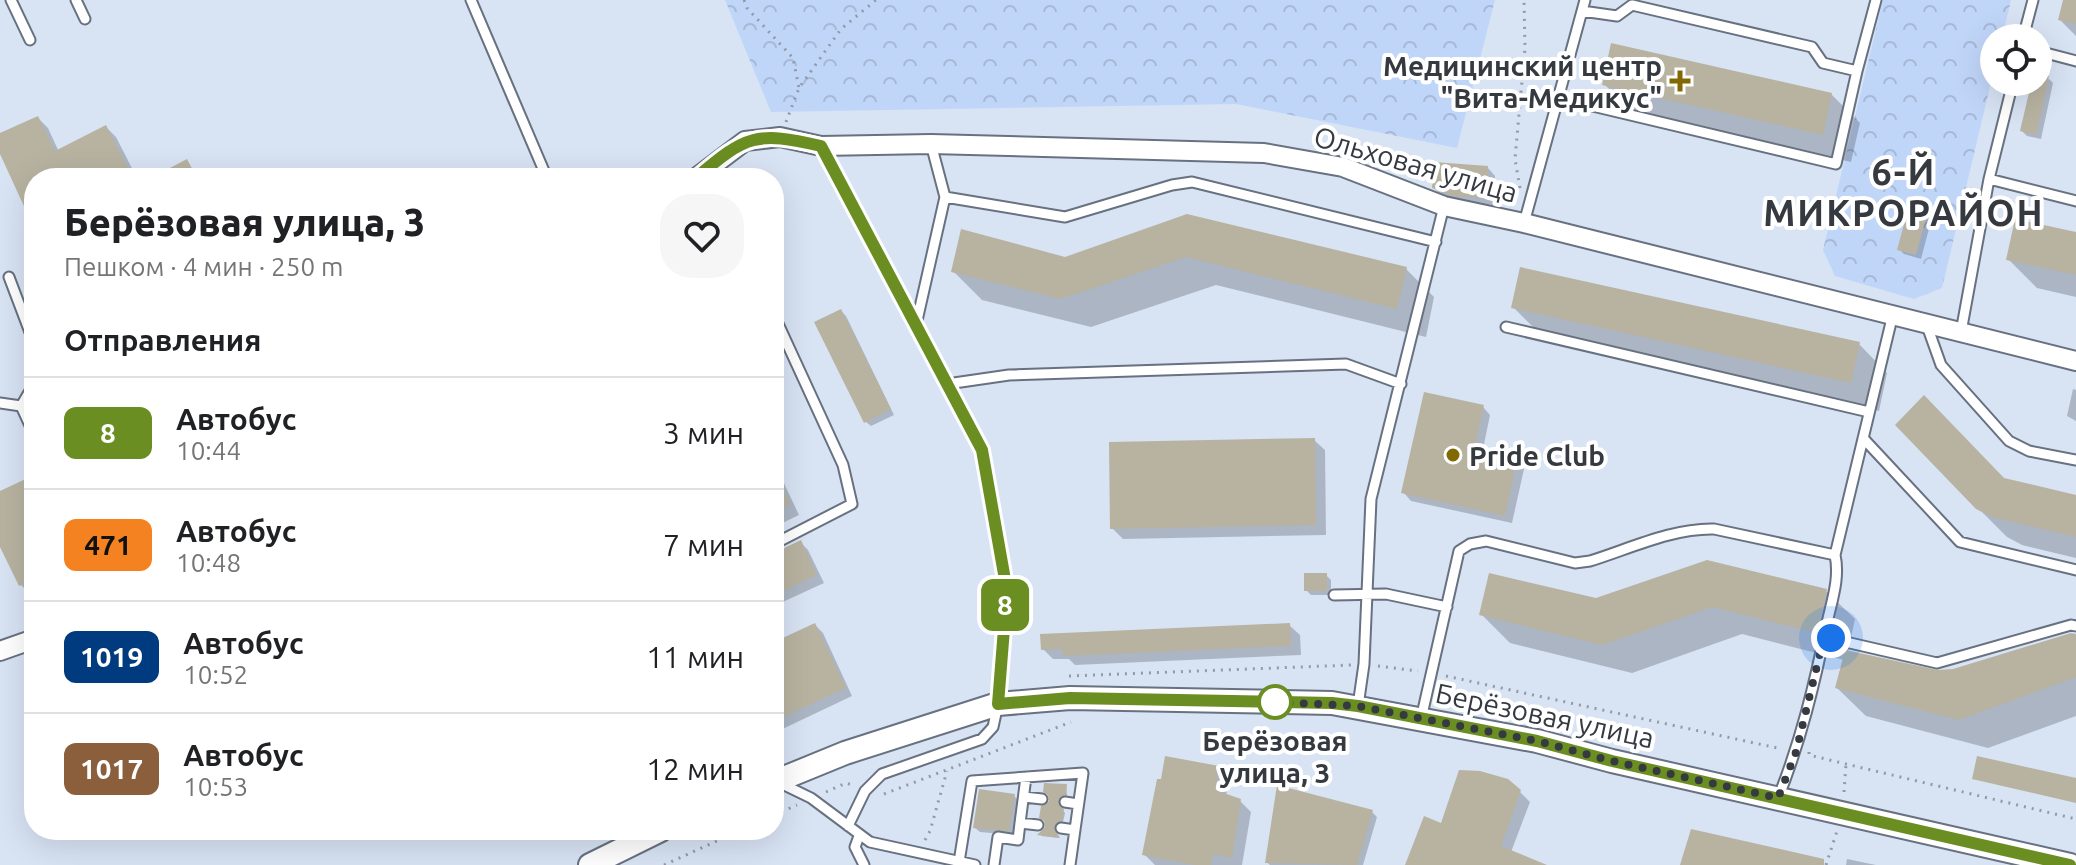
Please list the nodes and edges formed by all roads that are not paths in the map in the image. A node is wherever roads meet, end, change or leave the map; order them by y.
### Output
1 (11, 0) edge
2 (76, 0) edge
3 (471, 0) edge
4 (1585, 0) edge
5 (1876, 0) edge
6 (2033, 0) edge
7 (1582, 11) junction
8 (85, 19) dead end
9 (2027, 24) edge
10 (30, 40) dead end
11 (2052, 55) edge
12 (2076, 61) edge
13 (1857, 71) junction
14 (2010, 96) edge
15 (1559, 98) junction
16 (931, 144) junction
17 (821, 146) junction
18 (543, 168) edge
19 (709, 168) edge
20 (1989, 179) junction
21 (945, 197) junction
22 (2076, 201) edge
23 (1444, 206) junction
24 (1524, 223) junction
25 (1436, 242) junction
26 (9, 277) dead end
27 (1893, 314) junction
28 (24, 317) edge
29 (1926, 323) junction
30 (916, 325) junction
31 (1506, 327) dead end
32 (1961, 332) junction
33 (784, 337) edge
34 (2076, 361) edge
35 (947, 384) junction
36 (1401, 384) junction
37 (24, 401) edge
38 (0, 403) edge
39 (24, 405) edge
40 (21, 406) junction
41 (24, 412) edge
42 (1869, 412) junction
43 (1863, 438) junction
44 (2076, 460) edge
45 (784, 539) edge
46 (1835, 555) junction
47 (2076, 570) edge
48 (1367, 594) junction
49 (1334, 595) dead end
50 (1447, 607) junction
51 (2076, 626) edge
52 (1824, 637) junction
53 (24, 643) edge
54 (0, 651) edge
55 (998, 704) junction
56 (1358, 706) junction
57 (1421, 719) junction
58 (784, 777) edge
59 (1026, 777) junction
60 (784, 785) edge
61 (1024, 797) junction
62 (1778, 798) junction
63 (1042, 799) dead end
64 (1065, 802) dead end
65 (1078, 804) junction
66 (1020, 823) junction
67 (1038, 825) dead end
68 (848, 826) junction
69 (1061, 828) dead end
70 (1075, 830) junction
71 (859, 836) junction
72 (641, 840) edge
73 (959, 862) junction
74 (590, 865) edge
75 (864, 865) edge
76 (975, 865) edge
77 (994, 865) edge
78 (1070, 865) edge
79 (2070, 865) edge

1 - 10 lane
2 - 8 lane
3 - 18 lane
4 - 7 lane
5 - 13 lane
6 - 9 lane
7 - 13 lane
7 - 15 lane
11 - 12 lane
13 - 15 lane
14 - 20 lane
15 - 24 lane
16 - 17 street, Ольховая улица
16 - 21 lane
16 - 23 street, Ольховая улица
17 - 19 street, Ольховая улица
17 - 30 lane
20 - 22 lane
20 - 32 lane
21 - 25 lane
21 - 30 lane
23 - 24 street, Ольховая улица
23 - 25 lane
24 - 27 street, Ольховая улица
25 - 36 lane
26 - 28 lane
27 - 29 street, Ольховая улица
27 - 42 lane
29 - 32 street, Ольховая улица
29 - 44 lane
30 - 35 lane
31 - 42 lane
32 - 34 street, Ольховая улица
33 - 45 lane
35 - 36 lane
35 - 55 lane
36 - 48 lane
37 - 40 lane
38 - 40 lane
39 - 40 lane
40 - 41 lane
42 - 43 lane
43 - 46 lane
43 - 47 lane
46 - 50 lane
46 - 52 lane
48 - 49 lane
48 - 50 lane
48 - 56 lane
50 - 57 lane
51 - 52 lane
52 - 62 lane
53 - 54 street
55 - 56 street, Берёзовая улица
55 - 58 street, Берёзовая улица
55 - 68 lane
56 - 57 street, Берёзовая улица
57 - 62 street, Берёзовая улица
59 - 61 lane
59 - 65 lane
59 - 73 lane
60 - 68 lane
61 - 63 lane
61 - 66 lane
62 - 79 street, Берёзовая улица
64 - 65 lane
65 - 70 lane
66 - 67 lane
66 - 77 lane
68 - 71 lane
69 - 70 lane
70 - 78 lane
71 - 73 lane
71 - 75 lane
72 - 74 street
73 - 76 lane

